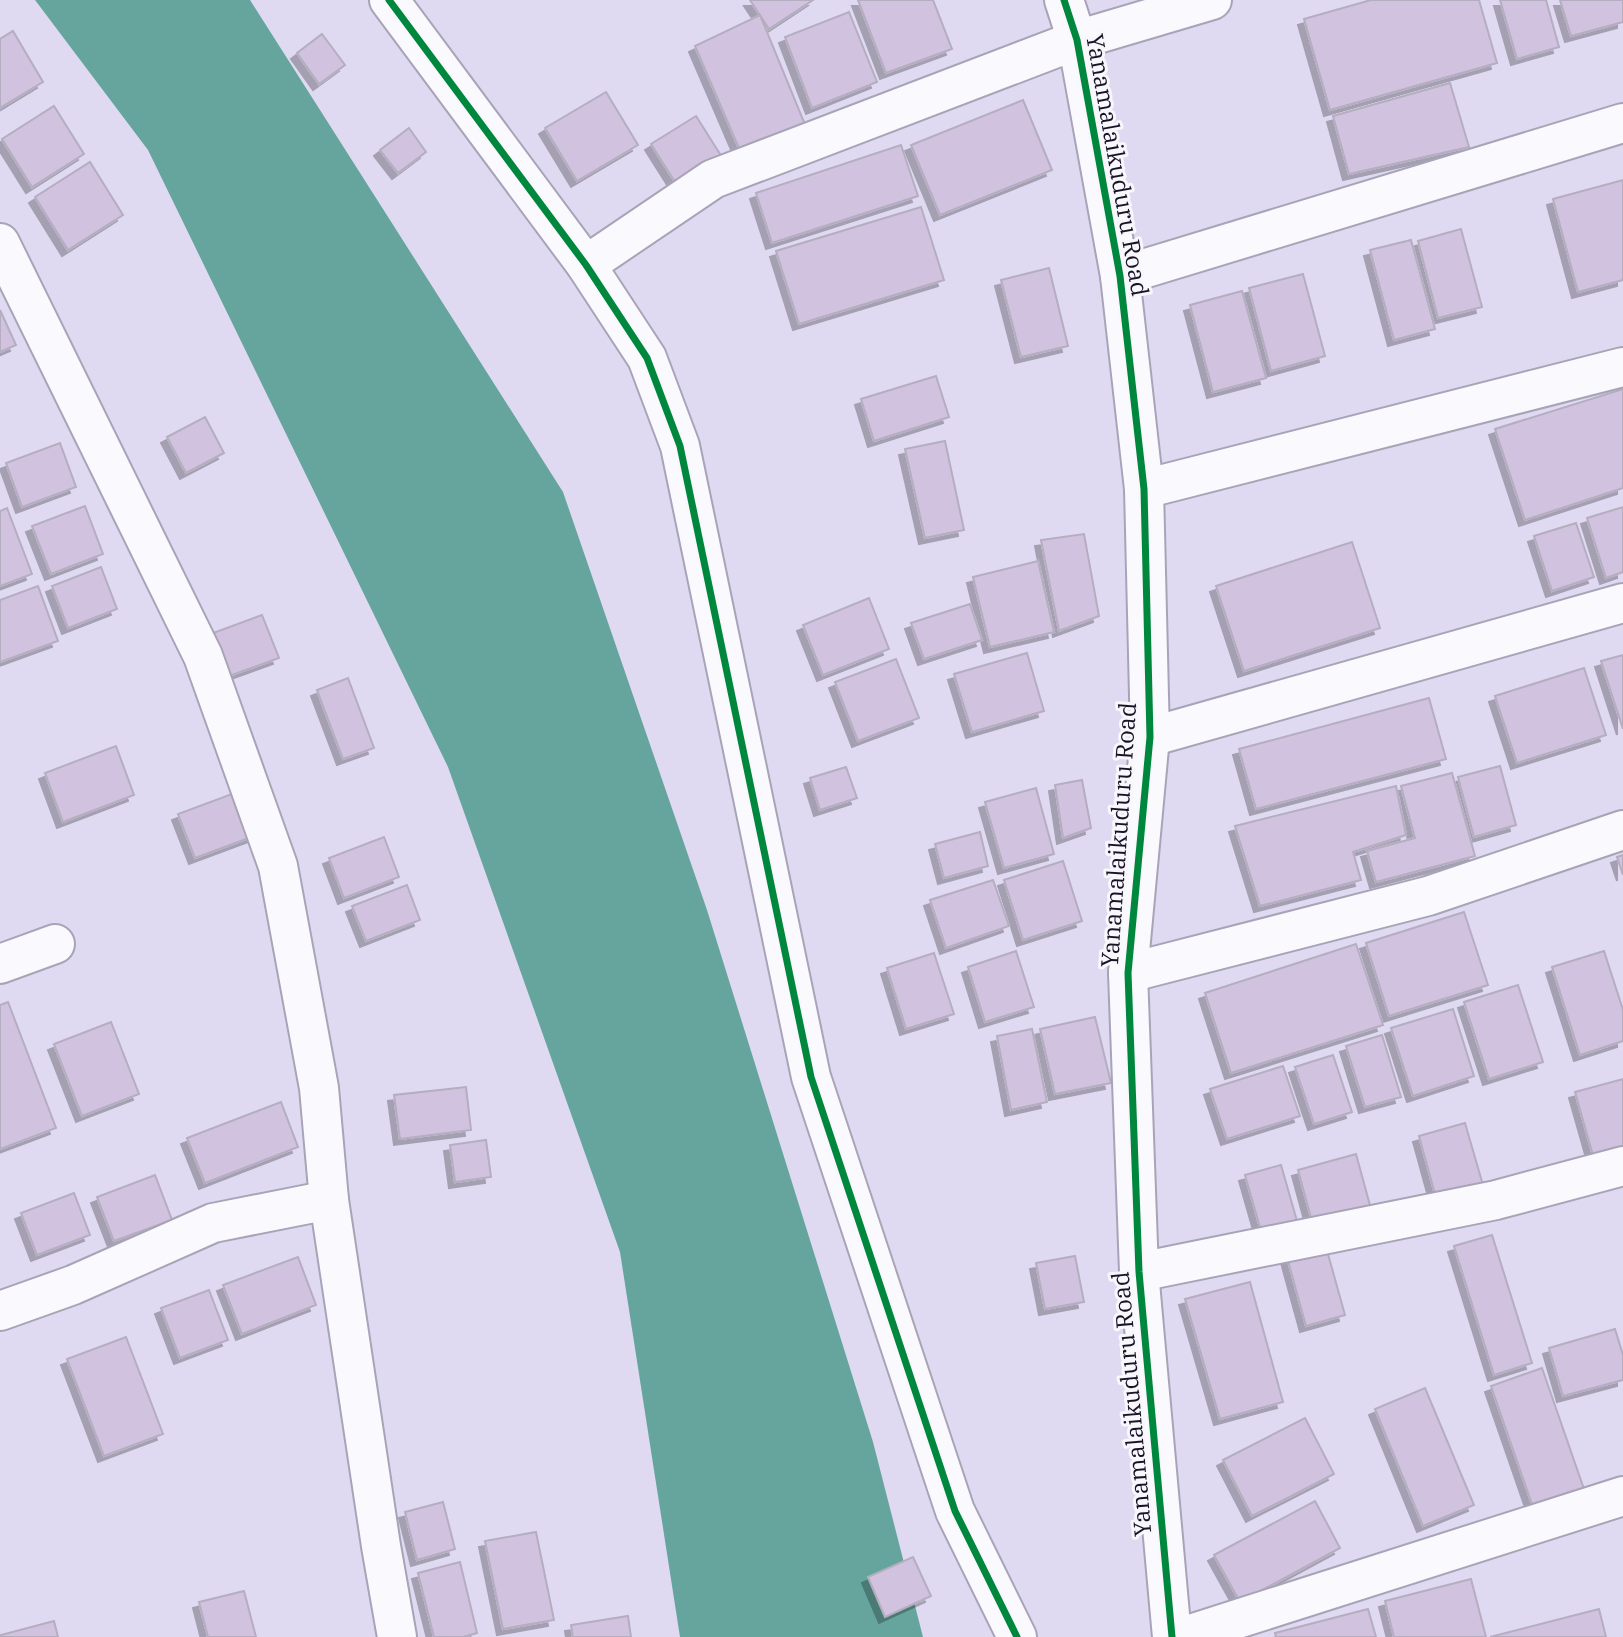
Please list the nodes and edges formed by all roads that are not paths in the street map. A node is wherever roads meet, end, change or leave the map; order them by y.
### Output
1 (389, 0) edge
2 (1064, 0) edge
3 (1212, 0) edge
4 (1077, 40) junction
5 (1623, 123) edge
6 (0, 243) edge
7 (586, 265) junction
8 (1121, 276) junction
9 (1623, 367) edge
10 (1144, 489) junction
11 (1623, 603) edge
12 (1150, 737) junction
13 (1623, 830) edge
14 (55, 944) dead end
15 (0, 964) edge
16 (1128, 973) junction
17 (1623, 1166) edge
18 (329, 1200) junction
19 (1139, 1272) junction
20 (0, 1311) edge
21 (1623, 1496) edge
22 (397, 1637) edge
23 (1017, 1637) edge
24 (1172, 1637) edge
25 (1181, 1637) edge

1 - 7 street
2 - 4 street, Yanamalaikuduru Road
3 - 4 street
4 - 7 street
4 - 8 street, Yanamalaikuduru Road
5 - 8 street
6 - 18 street
7 - 23 street
8 - 10 street, Yanamalaikuduru Road
9 - 10 street
10 - 12 street, Yanamalaikuduru Road
11 - 12 street
12 - 16 street, Yanamalaikuduru Road
13 - 16 street
14 - 15 street
16 - 19 street, Yanamalaikuduru Road
17 - 19 street
18 - 20 street
18 - 22 street
19 - 24 street, Yanamalaikuduru Road
21 - 25 street

